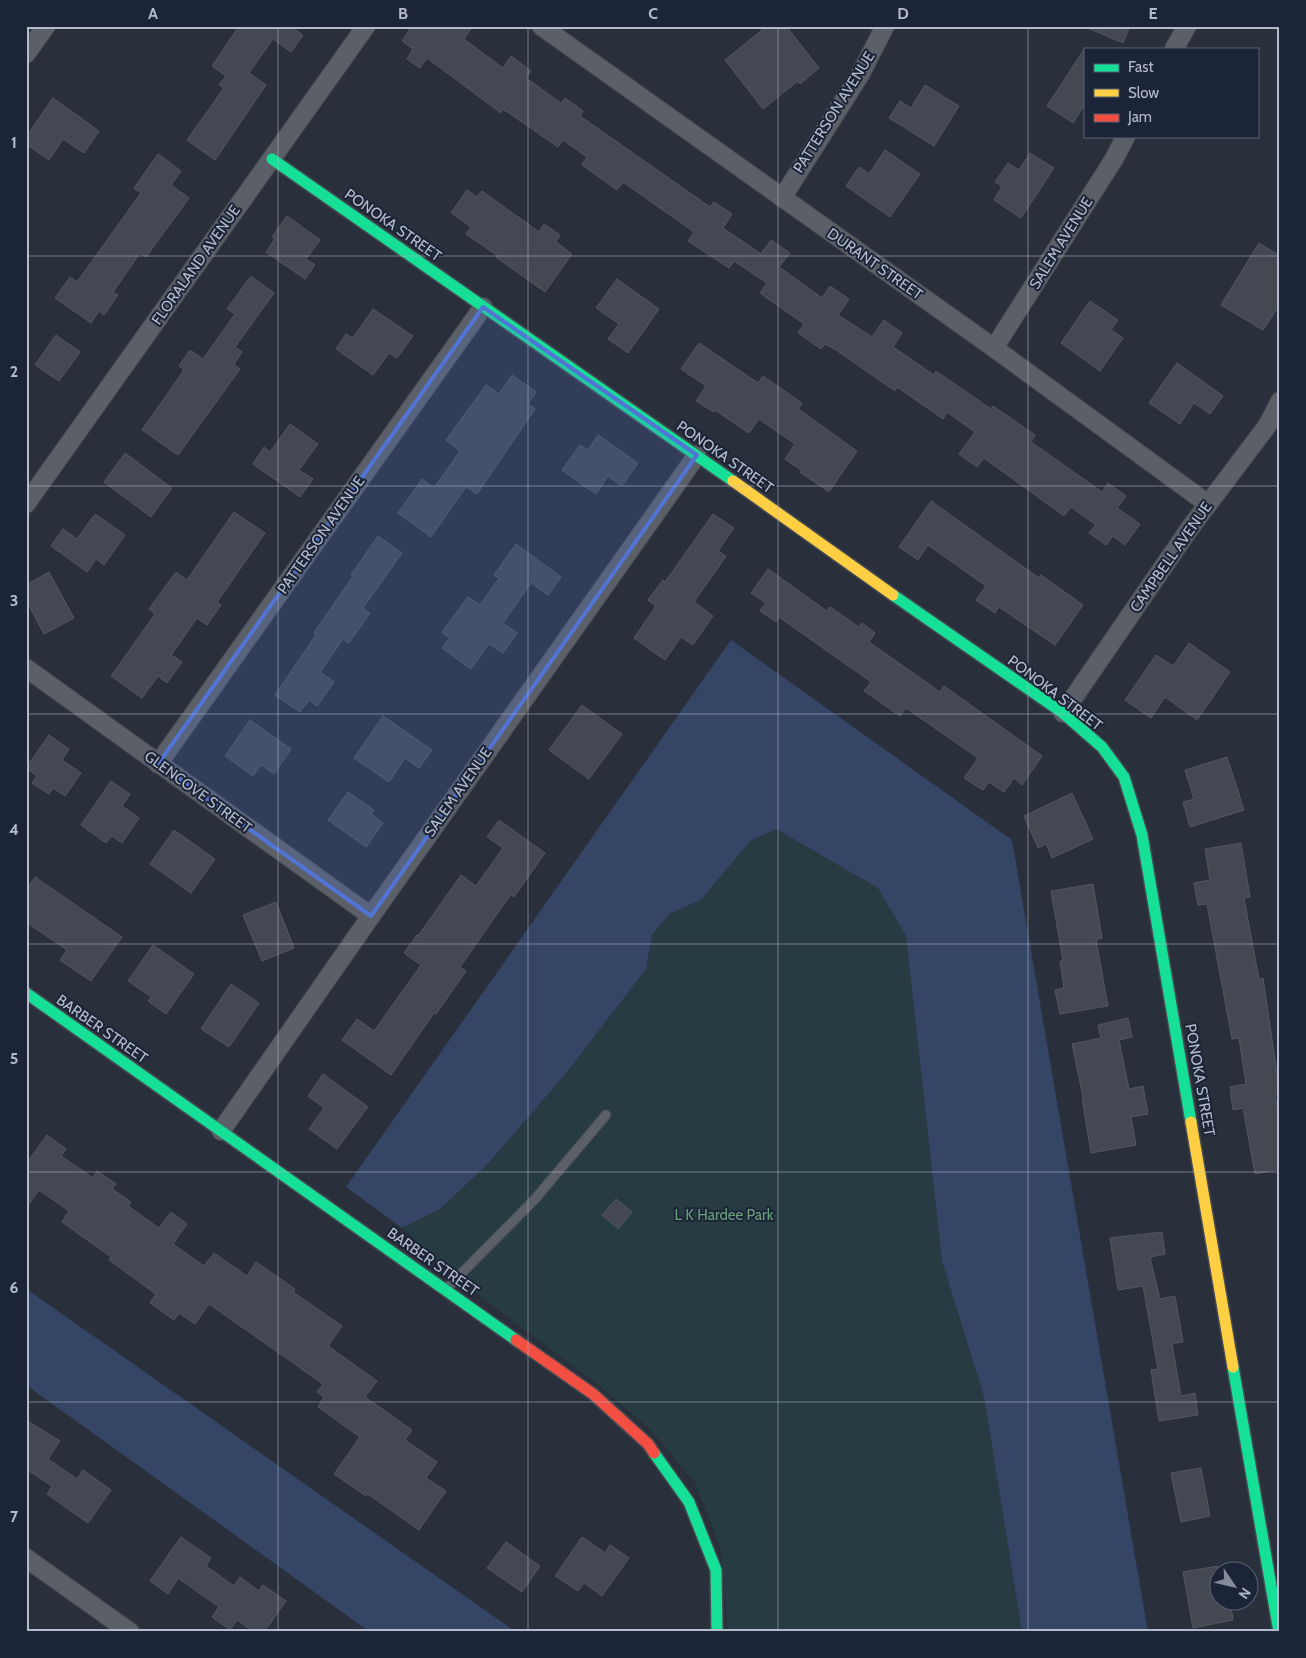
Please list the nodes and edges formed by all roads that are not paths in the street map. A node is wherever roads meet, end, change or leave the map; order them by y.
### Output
1 (46, 26) edge
2 (366, 26) edge
3 (541, 26) edge
4 (885, 26) edge
5 (1187, 26) edge
6 (1175, 48) edge
7 (26, 54) edge
8 (1125, 138) edge
9 (272, 159) junction
10 (782, 198) junction
11 (483, 307) junction
12 (994, 348) junction
13 (1280, 401) edge
14 (1273, 428) edge
15 (698, 454) junction
16 (26, 504) edge
17 (1208, 504) junction
18 (26, 668) edge
19 (1063, 713) junction
20 (158, 764) junction
21 (371, 916) junction
22 (26, 994) edge
23 (606, 1115) dead end
24 (221, 1131) junction
25 (445, 1290) junction
26 (26, 1558) edge
27 (130, 1632) edge
28 (717, 1632) edge
29 (1279, 1632) edge

1 - 7 street
2 - 9 street, FLORALAND AVENUE
3 - 10 street, DURANT STREET
4 - 10 street, PATTERSON AVENUE
5 - 6 street
8 - 12 street, SALEM AVENUE
9 - 11 street, PONOKA STREET
9 - 16 street, FLORALAND AVENUE
10 - 12 street, DURANT STREET
11 - 15 street, PONOKA STREET
11 - 20 street, PATTERSON AVENUE
12 - 17 street, DURANT STREET
13 - 14 street, CAMPBELL AVENUE
14 - 17 street, CAMPBELL AVENUE
15 - 19 street, PONOKA STREET
15 - 21 street, SALEM AVENUE
17 - 19 street, CAMPBELL AVENUE
18 - 20 street, GLENCOVE STREET
19 - 29 street, PONOKA STREET
20 - 21 street, GLENCOVE STREET
21 - 24 street, SALEM AVENUE
22 - 24 street, BARBER STREET
23 - 25 lane
24 - 25 street, BARBER STREET
25 - 28 street, BARBER STREET
26 - 27 street

